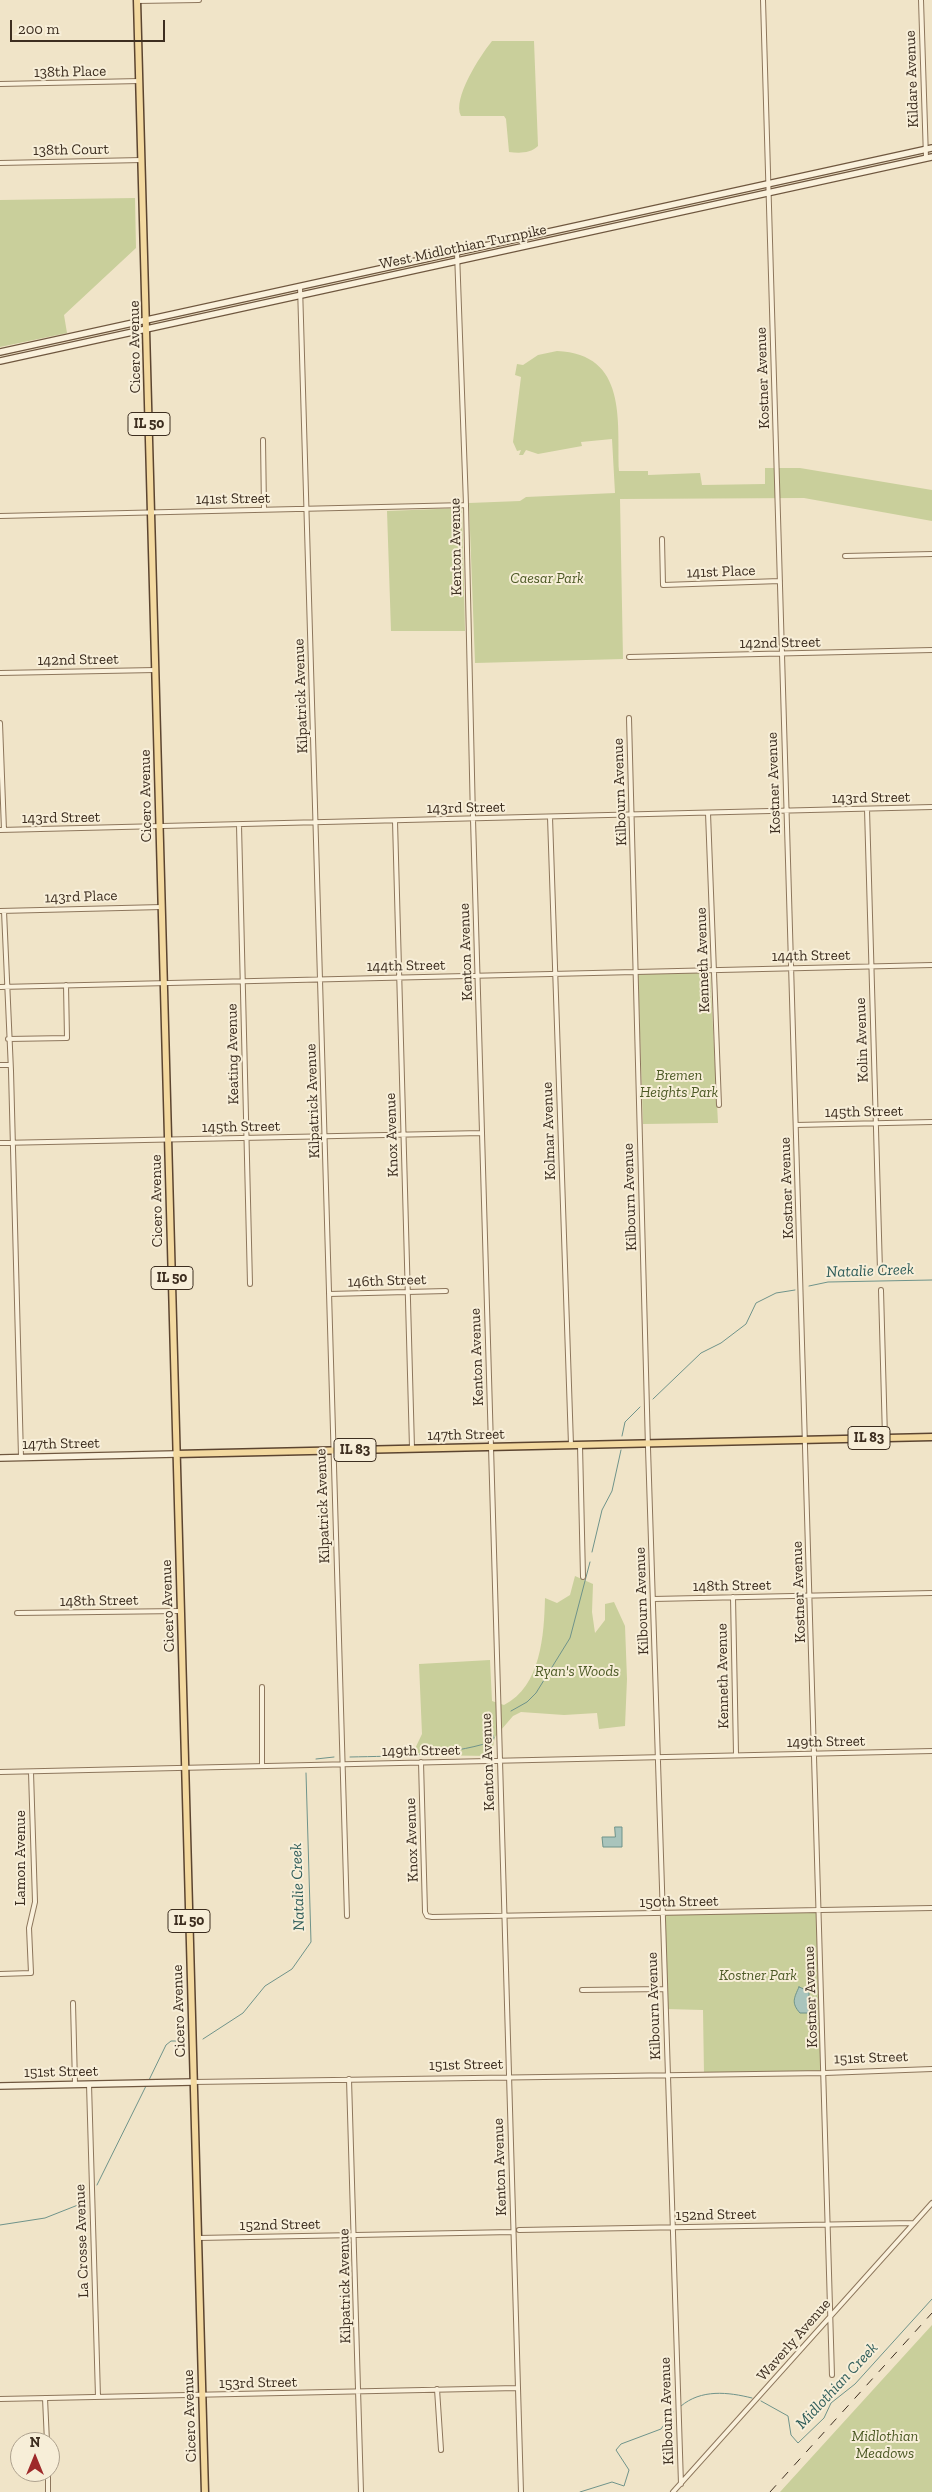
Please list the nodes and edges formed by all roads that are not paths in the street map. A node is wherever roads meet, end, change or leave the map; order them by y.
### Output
1 (200, 0) edge
2 (763, 0) edge
3 (921, 0) edge
4 (137, 1) edge
5 (140, 81) junction
6 (0, 84) edge
7 (929, 148) edge
8 (929, 158) edge
9 (142, 160) junction
10 (0, 163) edge
11 (769, 183) junction
12 (770, 193) junction
13 (457, 252) junction
14 (458, 261) junction
15 (300, 286) junction
16 (302, 295) junction
17 (147, 319) junction
18 (147, 329) junction
19 (0, 352) edge
20 (0, 361) edge
21 (263, 440) dead end
22 (466, 504) junction
23 (307, 508) junction
24 (264, 509) junction
25 (151, 512) junction
26 (0, 516) edge
27 (662, 539) dead end
28 (932, 554) edge
29 (845, 556) dead end
30 (780, 581) junction
31 (932, 650) edge
32 (782, 654) junction
33 (629, 657) dead end
34 (156, 670) junction
35 (0, 673) edge
36 (629, 718) dead end
37 (0, 724) edge
38 (932, 808) edge
39 (867, 809) junction
40 (786, 811) junction
41 (708, 813) junction
42 (631, 815) junction
43 (550, 817) junction
44 (473, 819) junction
45 (395, 821) junction
46 (316, 823) junction
47 (239, 825) junction
48 (160, 827) junction
49 (2, 830) edge
50 (162, 906) junction
51 (2, 911) edge
52 (932, 964) edge
53 (871, 966) junction
54 (791, 968) junction
55 (714, 970) junction
56 (636, 972) junction
57 (555, 974) junction
58 (478, 976) junction
59 (399, 978) junction
60 (321, 980) junction
61 (243, 981) junction
62 (164, 982) junction
63 (66, 985) junction
64 (0, 987) edge
65 (6, 987) junction
66 (8, 1039) junction
67 (0, 1065) edge
68 (10, 1065) junction
69 (719, 1105) dead end
70 (932, 1122) edge
71 (876, 1123) junction
72 (796, 1125) junction
73 (482, 1133) junction
74 (404, 1135) junction
75 (325, 1136) junction
76 (246, 1138) junction
77 (168, 1140) junction
78 (0, 1143) edge
79 (12, 1143) junction
80 (880, 1271) dead end
81 (250, 1284) dead end
82 (881, 1290) dead end
83 (446, 1291) dead end
84 (408, 1292) junction
85 (330, 1294) junction
86 (932, 1437) edge
87 (885, 1438) junction
88 (806, 1440) junction
89 (648, 1443) junction
90 (571, 1445) junction
91 (580, 1445) junction
92 (491, 1447) junction
93 (412, 1448) junction
94 (333, 1450) junction
95 (176, 1454) junction
96 (21, 1457) junction
97 (0, 1458) edge
98 (583, 1577) dead end
99 (932, 1593) edge
100 (810, 1595) junction
101 (732, 1597) junction
102 (653, 1599) junction
103 (180, 1611) junction
104 (17, 1613) dead end
105 (262, 1688) dead end
106 (932, 1751) edge
107 (815, 1753) junction
108 (736, 1754) junction
109 (658, 1757) junction
110 (500, 1761) junction
111 (421, 1762) junction
112 (342, 1764) junction
113 (262, 1766) junction
114 (185, 1768) junction
115 (0, 1772) edge
116 (32, 1772) junction
117 (932, 1908) edge
118 (820, 1910) junction
119 (663, 1913) junction
120 (347, 1916) dead end
121 (427, 1916) joint
122 (504, 1916) junction
123 (0, 1974) edge
124 (665, 1989) junction
125 (582, 1990) dead end
126 (73, 2003) dead end
127 (932, 2069) edge
128 (825, 2072) junction
129 (668, 2074) junction
130 (508, 2077) junction
131 (350, 2079) junction
132 (193, 2082) junction
133 (75, 2084) junction
134 (89, 2084) junction
135 (0, 2086) edge
136 (932, 2204) edge
137 (914, 2223) junction
138 (829, 2224) junction
139 (673, 2227) junction
140 (519, 2230) dead end
141 (513, 2232) junction
142 (355, 2235) junction
143 (198, 2238) junction
144 (831, 2314) junction
145 (832, 2375) dead end
146 (517, 2388) junction
147 (437, 2389) junction
148 (358, 2392) junction
149 (202, 2395) junction
150 (98, 2396) junction
151 (45, 2398) junction
152 (0, 2399) edge
153 (47, 2432) edge
154 (441, 2450) dead end
155 (681, 2484) junction
156 (205, 2492) edge
157 (361, 2492) edge
158 (521, 2492) edge
159 (673, 2492) edge

1 - 4 street
2 - 11 street, Kostner Avenue
3 - 7 street, Kildare Avenue
4 - 5 main road, Cicero Avenue / IL 50
5 - 6 street, 138th Place
5 - 9 main road, Cicero Avenue / IL 50
7 - 8 street, Kildare Avenue
7 - 11 main road, West Midlothian Turnpike
8 - 12 main road, West Midlothian Turnpike
9 - 10 street, 138th Court
9 - 17 main road, Cicero Avenue / IL 50
11 - 12 street, Kostner Avenue
11 - 13 main road, West Midlothian Turnpike
12 - 14 main road, West Midlothian Turnpike
12 - 30 street, Kostner Avenue
13 - 14 street, Kenton Avenue
13 - 15 main road, West Midlothian Turnpike
14 - 16 main road, West Midlothian Turnpike
14 - 22 street, Kenton Avenue
15 - 16 street, Kilpatrick Avenue
15 - 17 main road, West Midlothian Turnpike
16 - 18 main road, West Midlothian Turnpike
16 - 23 street, Kilpatrick Avenue
17 - 18 main road, Cicero Avenue / IL 50
17 - 19 main road, West Midlothian Turnpike
18 - 20 main road, West Midlothian Turnpike
18 - 25 main road, Cicero Avenue / IL 50
21 - 24 street
22 - 23 street, 141st Street
22 - 44 street, Kenton Avenue
23 - 24 street, 141st Street
23 - 46 street, Kilpatrick Avenue
24 - 25 street, 141st Street
25 - 26 street, 141st Street
25 - 34 main road, Cicero Avenue / IL 50
27 - 30 street, 141st Place
28 - 29 street
30 - 32 street, Kostner Avenue
31 - 32 street, 142nd Street
32 - 33 street, 142nd Street
32 - 40 street, Kostner Avenue
34 - 35 street, 142nd Street
34 - 48 main road, Cicero Avenue / IL 50
36 - 42 street, Kilbourn Avenue
37 - 49 street
38 - 39 street, 143rd Street
39 - 40 street, 143rd Street
39 - 53 street, Kolin Avenue
40 - 41 street, 143rd Street
40 - 54 street, Kostner Avenue
41 - 42 street, 143rd Street
41 - 55 street, Kenneth Avenue
42 - 43 street, 143rd Street
42 - 56 street, Kilbourn Avenue
43 - 44 street, 143rd Street
43 - 57 street, Kolmar Avenue
44 - 45 street, 143rd Street
44 - 58 street, Kenton Avenue
45 - 46 street, 143rd Street
45 - 59 street, Knox Avenue
46 - 47 street, 143rd Street
46 - 60 street, Kilpatrick Avenue
47 - 48 street, 143rd Street
47 - 61 street, Keating Avenue
48 - 49 street, 143rd Street
48 - 50 main road, Cicero Avenue / IL 50
50 - 51 street, 143rd Place
50 - 62 main road, Cicero Avenue / IL 50
51 - 65 street
52 - 53 street, 144th Street
53 - 54 street, 144th Street
53 - 71 street, Kolin Avenue
54 - 55 street, 144th Street
54 - 72 street, Kostner Avenue
55 - 56 street, 144th Street
55 - 69 street, Kenneth Avenue
56 - 57 street, 144th Street
56 - 89 street, Kilbourn Avenue
57 - 58 street, 144th Street
57 - 90 street, Kolmar Avenue
58 - 59 street, 144th Street
58 - 73 street, Kenton Avenue
59 - 60 street, 144th Street
59 - 74 street, Knox Avenue
60 - 61 street, 144th Street
60 - 75 street, Kilpatrick Avenue
61 - 62 street, 144th Street
61 - 76 street, Keating Avenue
62 - 63 street, 144th Street
62 - 77 main road, Cicero Avenue / IL 50
63 - 65 street, 144th Street
63 - 66 street
64 - 65 street, 144th Street
65 - 66 street
66 - 68 street
67 - 68 street
68 - 79 street
70 - 71 street, 145th Street
71 - 72 street, 145th Street
71 - 80 street, Kolin Avenue
72 - 88 street, Kostner Avenue
73 - 74 street, 145th Street
73 - 92 street, Kenton Avenue
74 - 75 street, 145th Street
74 - 84 street, Knox Avenue
75 - 76 street, 145th Street
75 - 85 street, Kilpatrick Avenue
76 - 77 street, 145th Street
76 - 81 street, Keating Avenue
77 - 79 street, 145th Street
77 - 95 main road, Cicero Avenue / IL 50
78 - 79 street, 145th Street
79 - 96 street
82 - 87 street
83 - 84 street, 146th Street
84 - 85 street, 146th Street
84 - 93 street, Knox Avenue
85 - 94 street, Kilpatrick Avenue
86 - 87 main road, 147th Street / IL 83
87 - 88 main road, 147th Street / IL 83
88 - 89 main road, 147th Street / IL 83
88 - 100 street, Kostner Avenue
89 - 91 main road, 147th Street / IL 83
89 - 102 street, Kilbourn Avenue
90 - 91 main road, 147th Street / IL 83
90 - 92 main road, 147th Street / IL 83
91 - 98 street
92 - 93 main road, 147th Street / IL 83
92 - 110 street, Kenton Avenue
93 - 94 main road, 147th Street / IL 83
94 - 95 main road, 147th Street / IL 83
94 - 112 street, Kilpatrick Avenue
95 - 96 main road, 147th Street
95 - 103 main road, Cicero Avenue / IL 50
96 - 97 main road, 147th Street
99 - 100 street, 148th Street
100 - 101 street, 148th Street
100 - 107 street, Kostner Avenue
101 - 102 street, 148th Street
101 - 108 street, Kenneth Avenue
102 - 109 street, Kilbourn Avenue
103 - 104 street, 148th Street
103 - 114 main road, Cicero Avenue / IL 50
105 - 113 street
106 - 107 street, 149th Street
107 - 108 street, 149th Street
107 - 118 street, Kostner Avenue
108 - 109 street, 149th Street
109 - 110 street, 149th Street
109 - 119 street, Kilbourn Avenue
110 - 111 street, 149th Street
110 - 122 street, Kenton Avenue
111 - 112 street, 149th Street
111 - 121 street, Knox Avenue
112 - 113 street, 149th Street
112 - 120 street, Kilpatrick Avenue
113 - 114 street, 149th Street
114 - 116 street, 149th Street
114 - 132 main road, Cicero Avenue / IL 50
115 - 116 street, 149th Street
116 - 123 street, Lamon Avenue
117 - 118 street, 150th Street
118 - 119 street, 150th Street
118 - 128 street, Kostner Avenue
119 - 122 street, 150th Street
119 - 124 street, Kilbourn Avenue
121 - 122 street, 150th Street
122 - 130 street, Kenton Avenue
124 - 125 street
124 - 129 street, Kilbourn Avenue
126 - 133 street
127 - 128 street, 151st Street
128 - 129 street, 151st Street
128 - 138 street, Kostner Avenue
129 - 130 street, 151st Street
129 - 139 street, Kilbourn Avenue
130 - 131 street, 151st Street
130 - 141 street, Kenton Avenue
131 - 132 street, 151st Street
131 - 142 street, Kilpatrick Avenue
132 - 134 main road, 151st Street
132 - 143 main road, Cicero Avenue / IL 50
133 - 134 main road, 151st Street
133 - 135 main road, 151st Street
134 - 150 street, La Crosse Avenue
136 - 137 street, Waverly Avenue
137 - 138 street, 152nd Street
137 - 144 street, Waverly Avenue
138 - 139 street, 152nd Street
138 - 144 street, Kostner Avenue
139 - 140 street, 152nd Street
139 - 155 street, Kilbourn Avenue
141 - 142 street, 152nd Street
141 - 146 street, Kenton Avenue
142 - 143 street, 152nd Street
142 - 148 street, Kilpatrick Avenue
143 - 149 main road, Cicero Avenue / IL 50
144 - 145 street, Kostner Avenue
144 - 155 street, Waverly Avenue
146 - 147 street, 153rd Street
146 - 158 street, Kenton Avenue
147 - 148 street, 153rd Street
147 - 154 street
148 - 149 street, 153rd Street
148 - 157 street, Kilpatrick Avenue
149 - 150 street, 153rd Street
149 - 156 main road, Cicero Avenue / IL 50
150 - 151 street, 153rd Street
151 - 152 street, 153rd Street
151 - 153 street
155 - 159 street, Waverly Avenue

